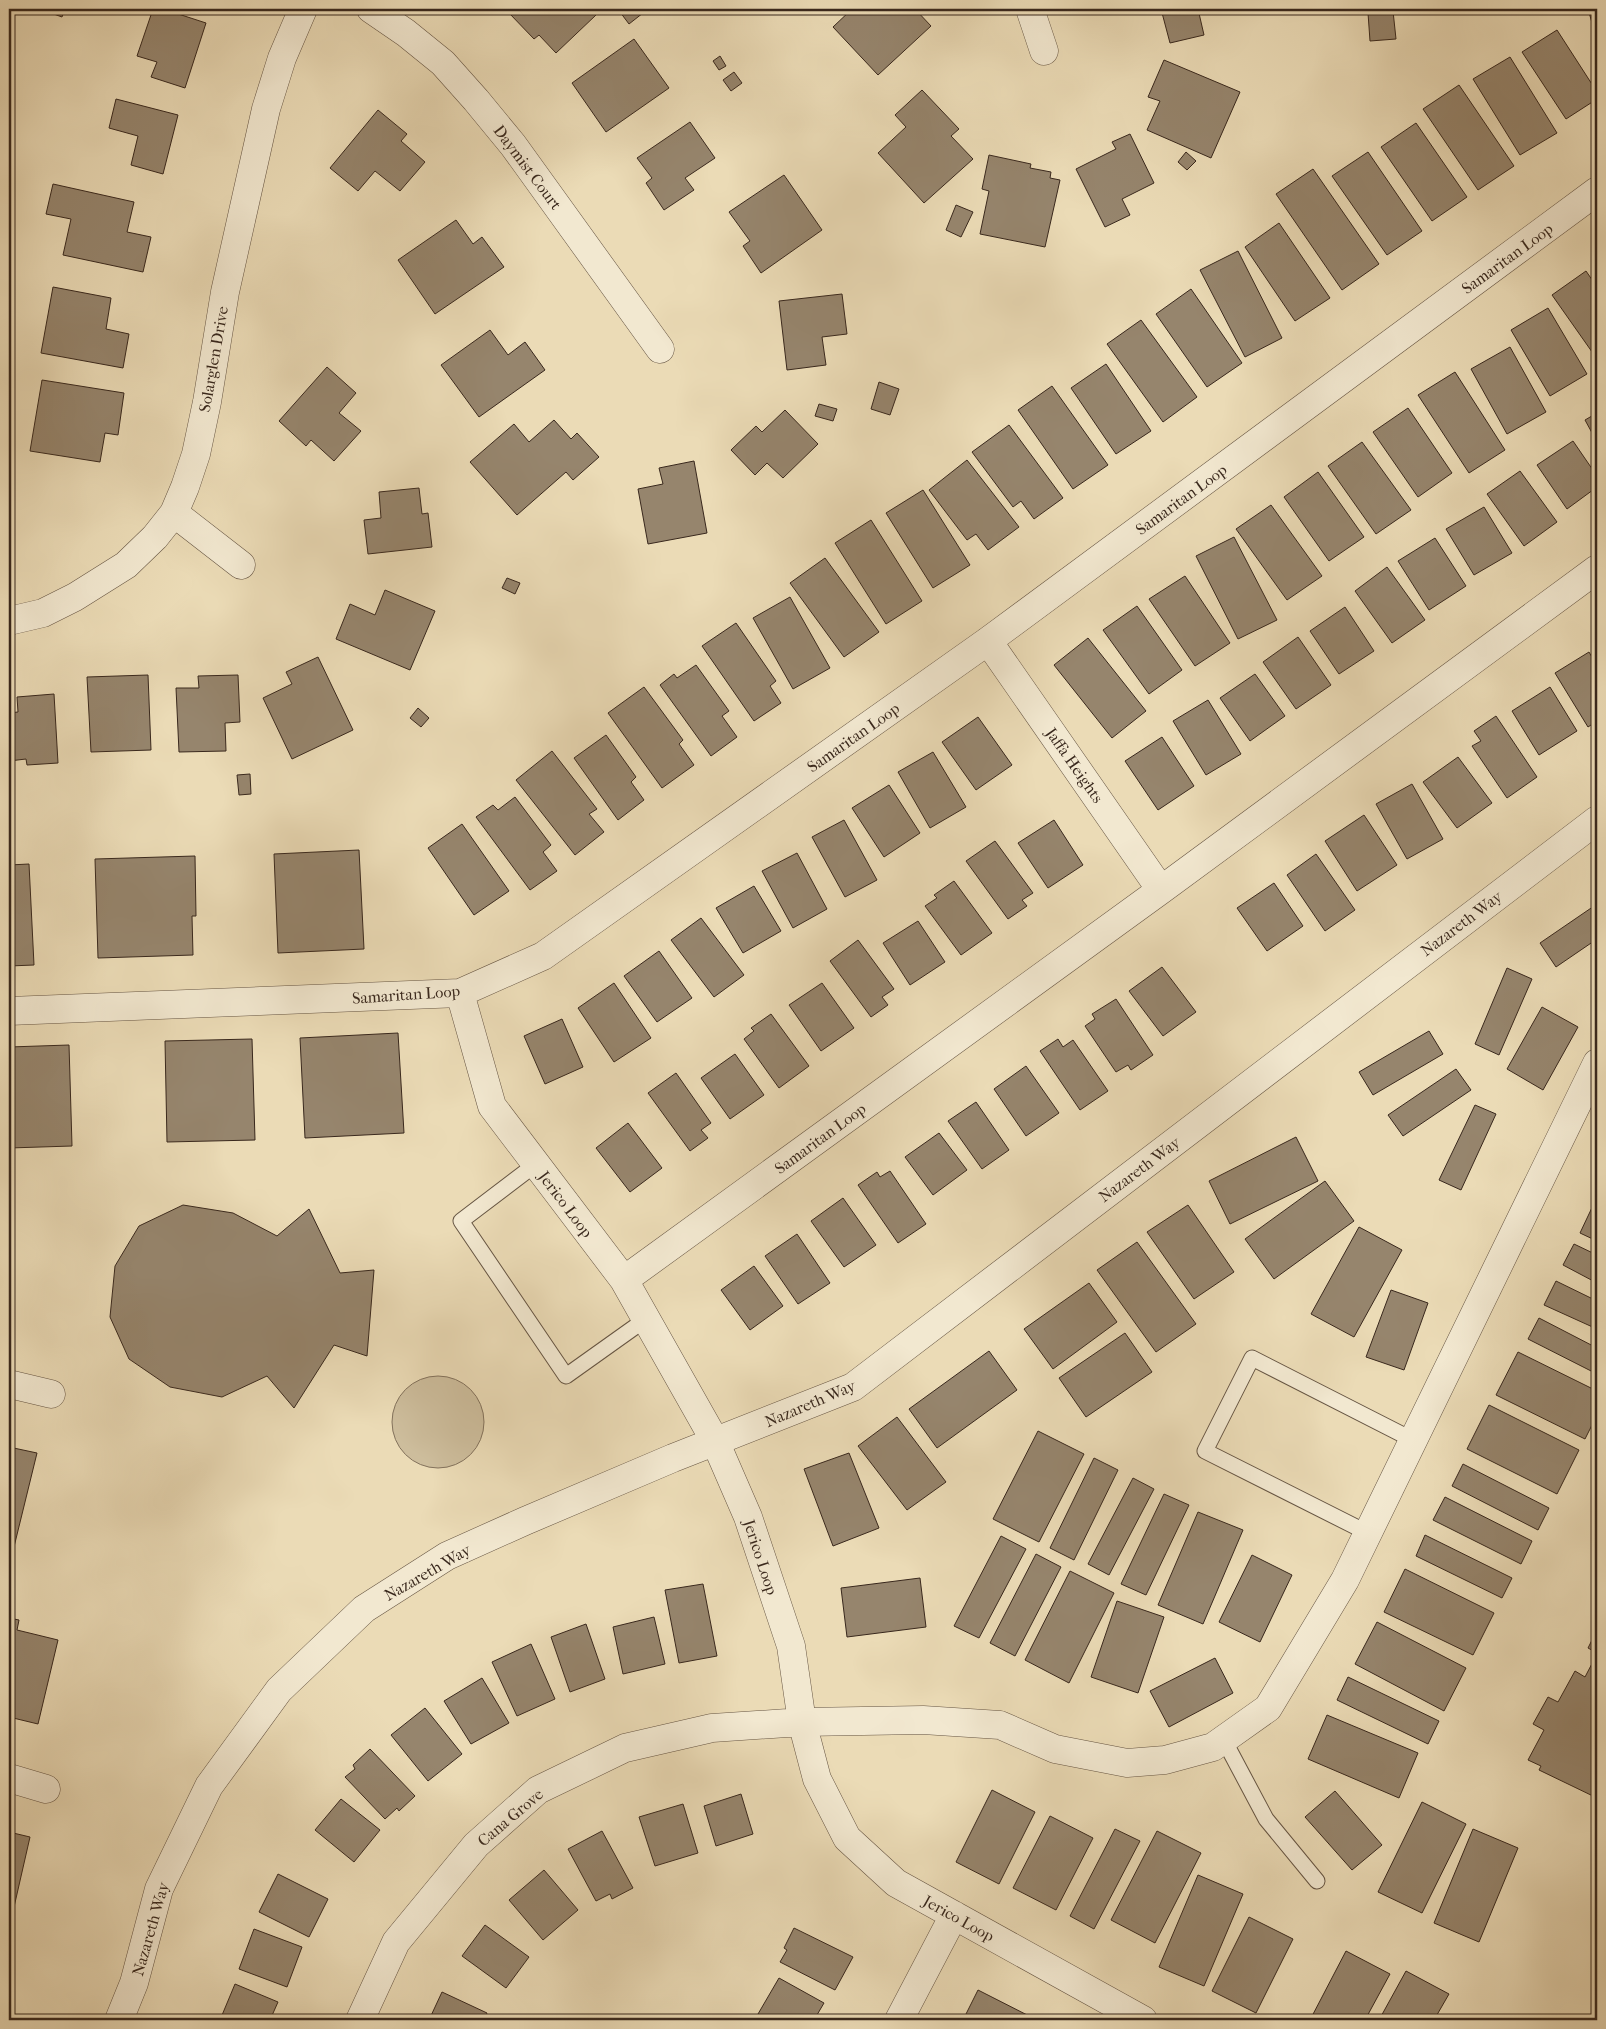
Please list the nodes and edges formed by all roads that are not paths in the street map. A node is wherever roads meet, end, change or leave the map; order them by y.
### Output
1 (303, 9) edge
2 (371, 9) edge
3 (1030, 9) edge
4 (1044, 51) dead end
5 (1597, 191) edge
6 (660, 349) dead end
7 (174, 513) junction
8 (241, 565) dead end
9 (1597, 569) edge
10 (9, 621) edge
11 (988, 641) junction
12 (1597, 820) edge
13 (1161, 890) junction
14 (460, 993) junction
15 (9, 1011) edge
16 (1597, 1063) edge
17 (536, 1164) junction
18 (624, 1280) junction
19 (646, 1319) junction
20 (9, 1384) edge
21 (50, 1394) dead end
22 (1413, 1440) junction
23 (715, 1442) junction
24 (1368, 1533) junction
25 (802, 1722) junction
26 (1224, 1740) junction
27 (9, 1778) edge
28 (46, 1789) dead end
29 (1317, 1881) dead end
30 (954, 1915) junction
31 (119, 2020) edge
32 (360, 2020) edge
33 (900, 2020) edge
34 (1143, 2020) edge

1 - 7 street, Solarglen Drive
2 - 6 street, Daymist Court
3 - 4 street
5 - 11 street, Samaritan Loop
7 - 8 street
7 - 10 street, Solarglen Drive
9 - 13 street, Samaritan Loop
11 - 13 street, Jaffa Heights
11 - 14 street, Samaritan Loop
12 - 23 street, Nazareth Way
13 - 18 street, Samaritan Loop
14 - 15 street, Samaritan Loop
14 - 17 street, Jerico Loop
16 - 22 street, Cana Grove
17 - 18 street, Jerico Loop
17 - 19 lane
18 - 19 street, Jerico Loop
19 - 23 street, Jerico Loop
20 - 21 street
22 - 24 street, Cana Grove
22 - 24 lane
23 - 25 street, Jerico Loop
23 - 31 street, Nazareth Way
24 - 26 street, Cana Grove
25 - 26 street, Cana Grove
25 - 30 street, Jerico Loop
25 - 32 street, Cana Grove
26 - 29 lane
27 - 28 street
30 - 33 street
30 - 34 street, Jerico Loop

